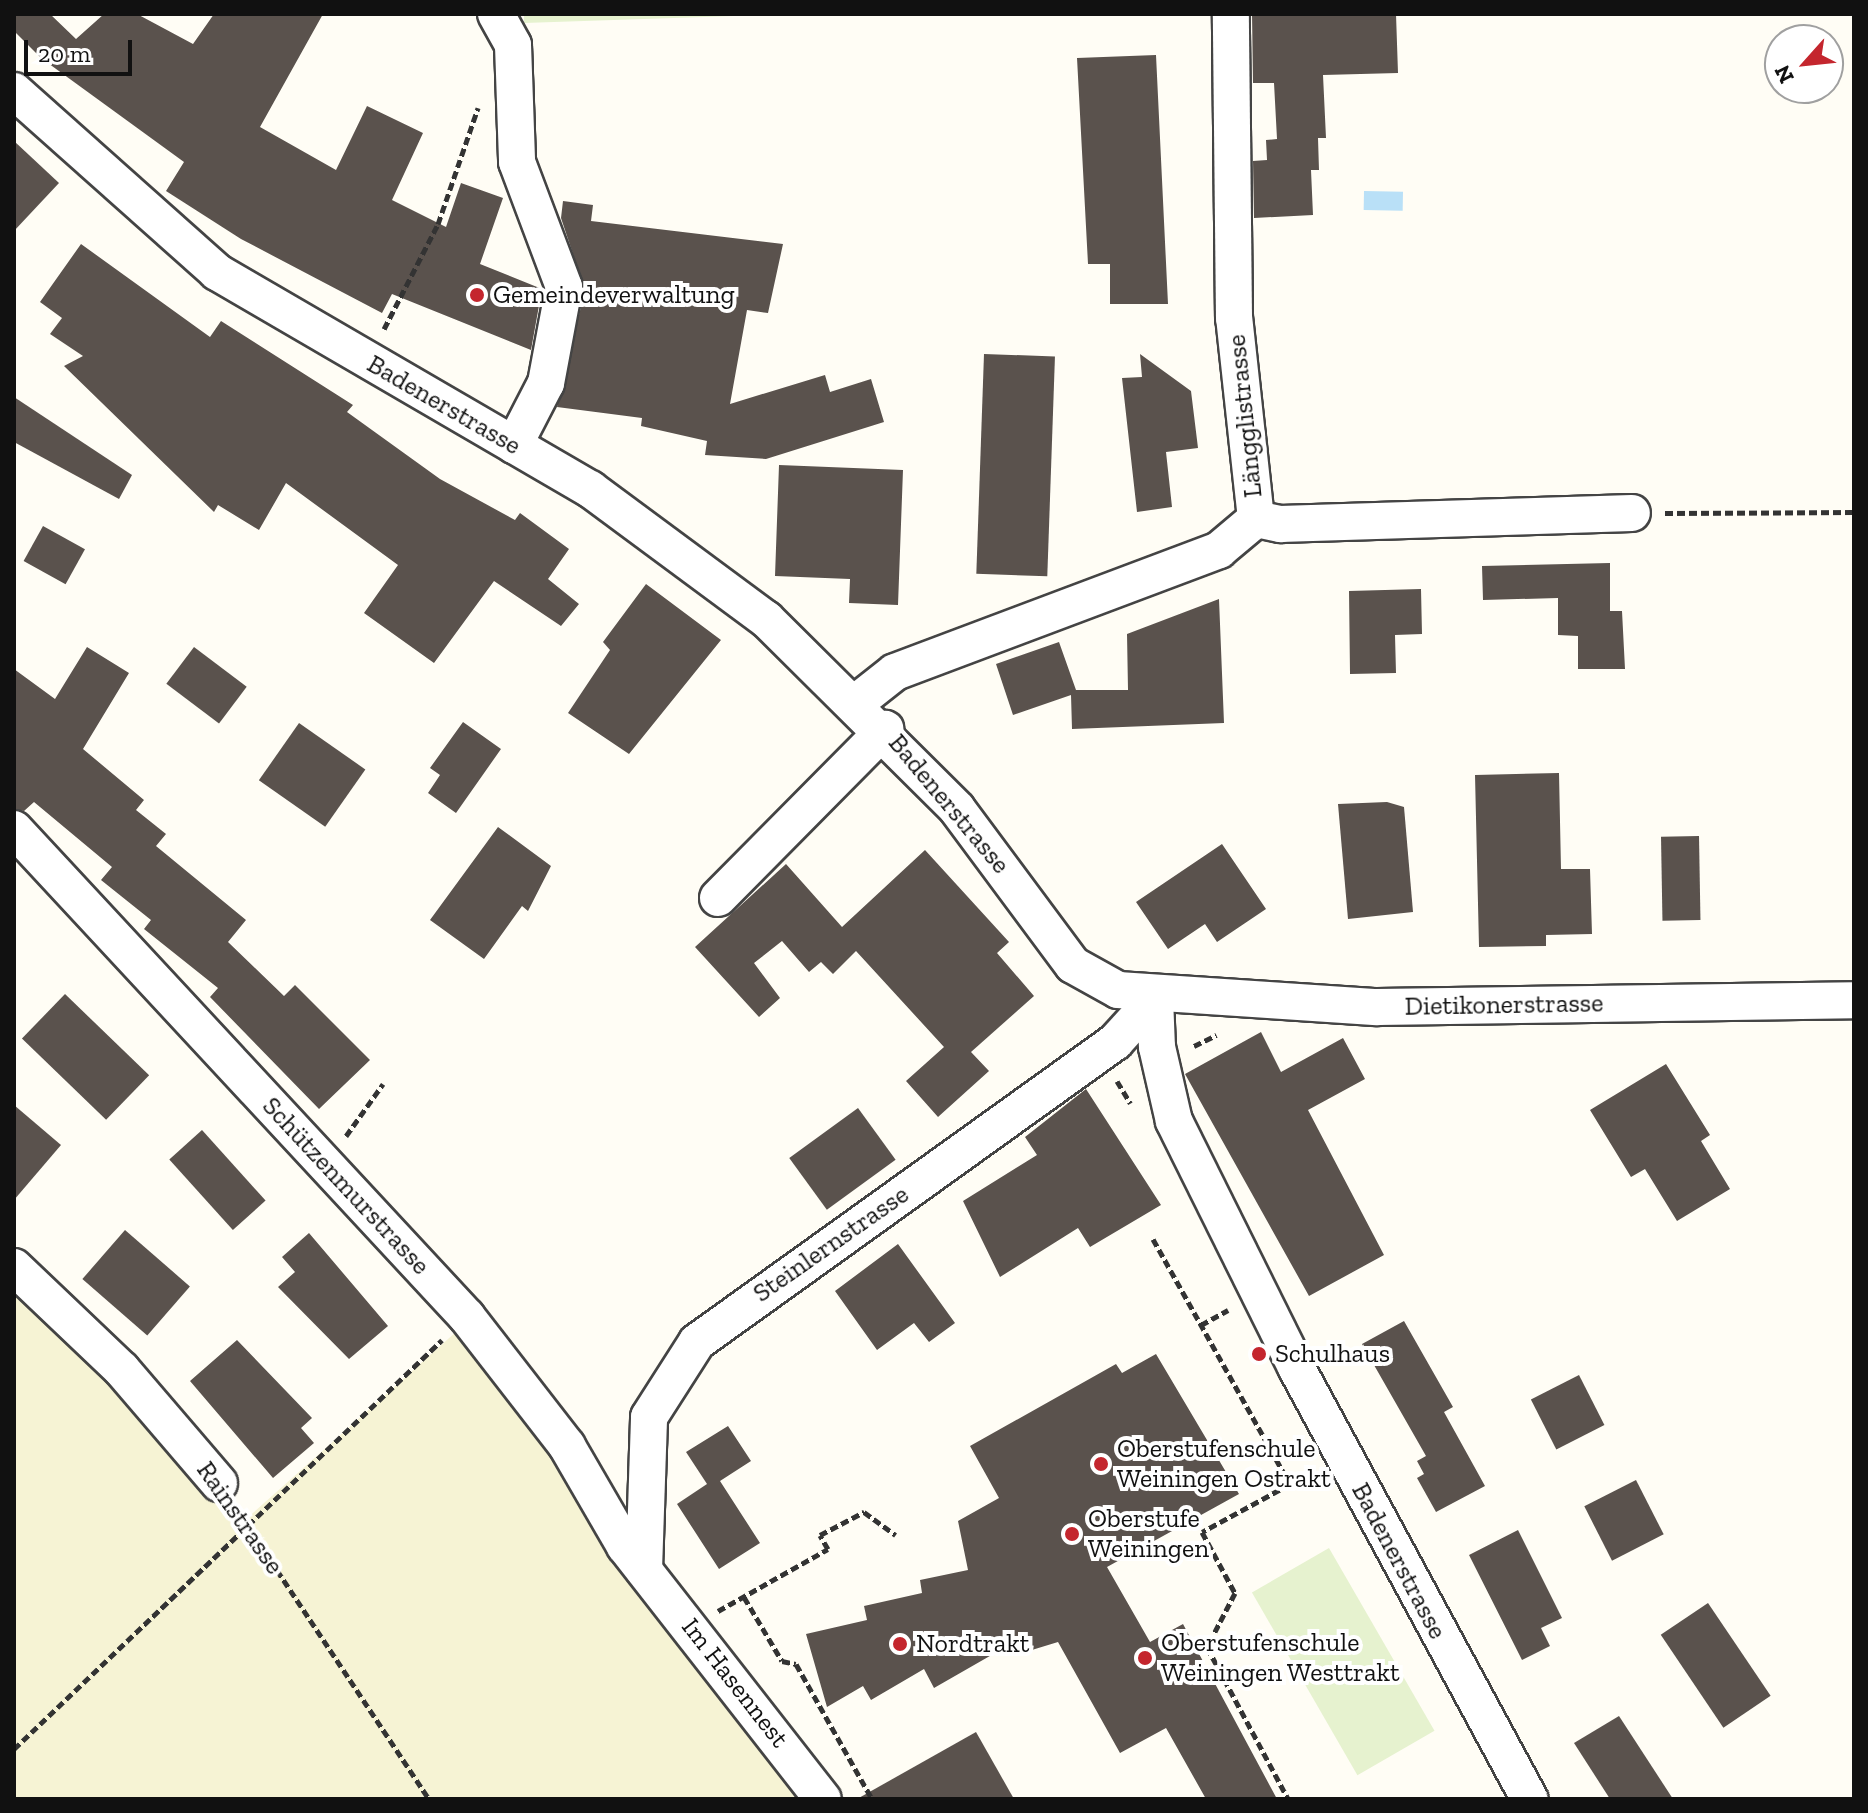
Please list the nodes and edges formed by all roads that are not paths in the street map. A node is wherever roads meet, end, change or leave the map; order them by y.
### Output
1 (496, 14) edge
2 (1231, 14) edge
3 (14, 91) edge
4 (514, 445) junction
5 (1632, 513) road end
6 (1256, 519) junction
7 (857, 702) junction
8 (885, 729) junction
9 (14, 829) edge
10 (718, 898) dead end
11 (1155, 998) junction
12 (1854, 1000) edge
13 (14, 1267) edge
14 (219, 1483) road end
15 (644, 1570) junction
16 (823, 1799) edge
17 (1530, 1799) edge

1 - 4 street
2 - 6 street, Längglistrasse
3 - 4 street, Badenerstrasse
4 - 7 street, Badenerstrasse
5 - 6 street
6 - 7 street, Längglistrasse
7 - 8 street, Badenerstrasse
8 - 10 street
8 - 11 street, Badenerstrasse
9 - 15 street, Schützenmurstrasse
11 - 12 street, Dietikonerstrasse
11 - 15 street, Steinlernstrasse
11 - 17 street, Badenerstrasse
13 - 14 street, Rainstrasse
15 - 16 street, Im Hasennest

